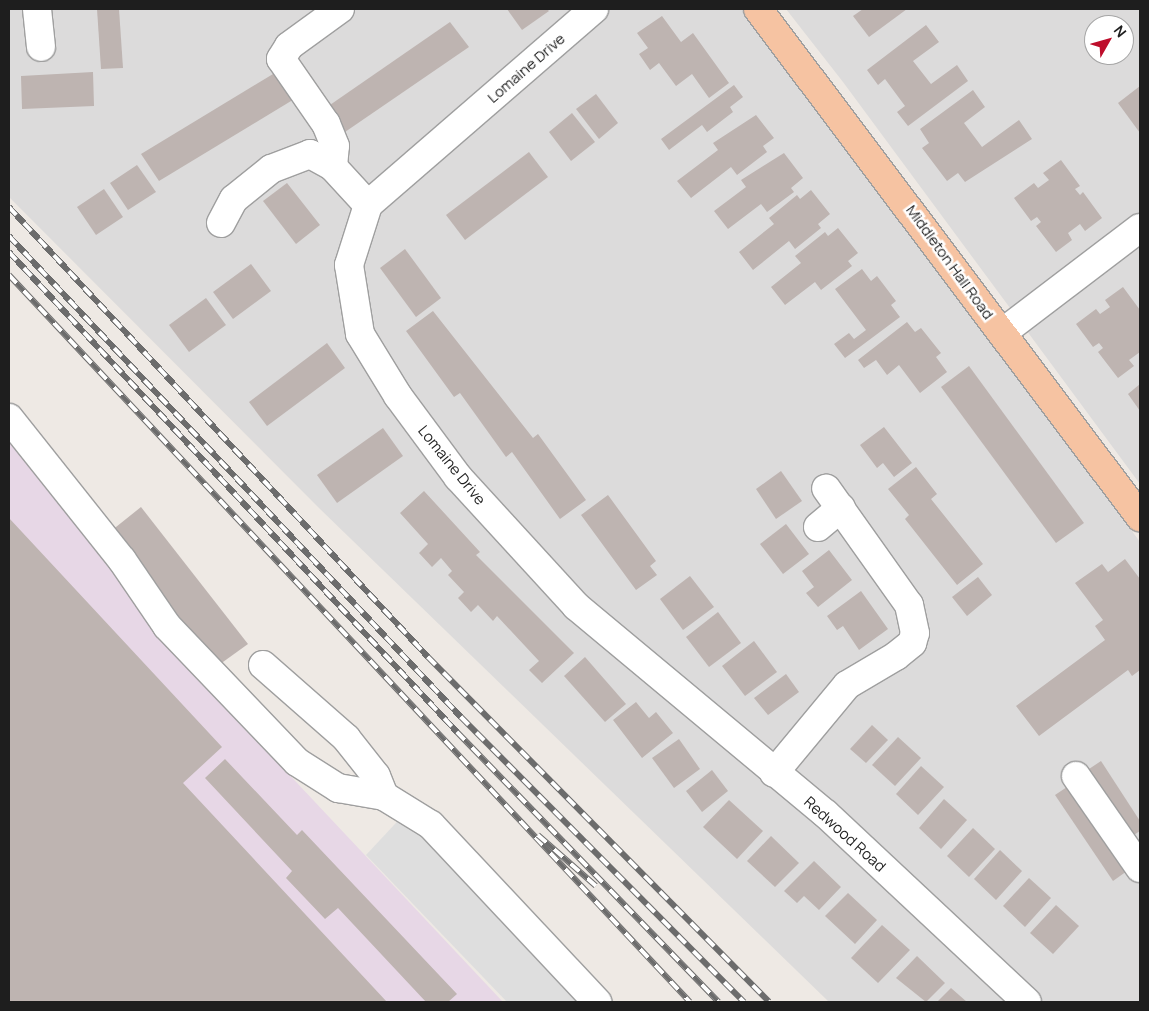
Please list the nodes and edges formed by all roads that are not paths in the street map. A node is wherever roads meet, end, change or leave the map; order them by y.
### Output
1 (36, 9) edge
2 (340, 9) edge
3 (594, 9) edge
4 (758, 9) edge
5 (41, 46) dead end
6 (333, 167) junction
7 (368, 205) junction
8 (221, 223) dead end
9 (1140, 228) edge
10 (1002, 333) junction
11 (9, 418) edge
12 (1140, 518) edge
13 (818, 527) dead end
14 (264, 665) dead end
15 (655, 675) joint
16 (774, 773) junction
17 (1076, 776) dead end
18 (384, 796) junction
19 (1140, 868) edge
20 (597, 1002) edge
21 (1028, 1002) edge

1 - 5 street
2 - 6 street
3 - 7 street, Lomaine Drive
4 - 10 main road, Middleton Hall Road
6 - 7 street
6 - 8 street
7 - 15 street, Lomaine Drive
9 - 10 street
10 - 12 main road, Middleton Hall Road
11 - 18 street
13 - 16 street
14 - 18 street
15 - 16 street, Redwood Road
16 - 21 street, Redwood Road
17 - 19 street
18 - 20 street

